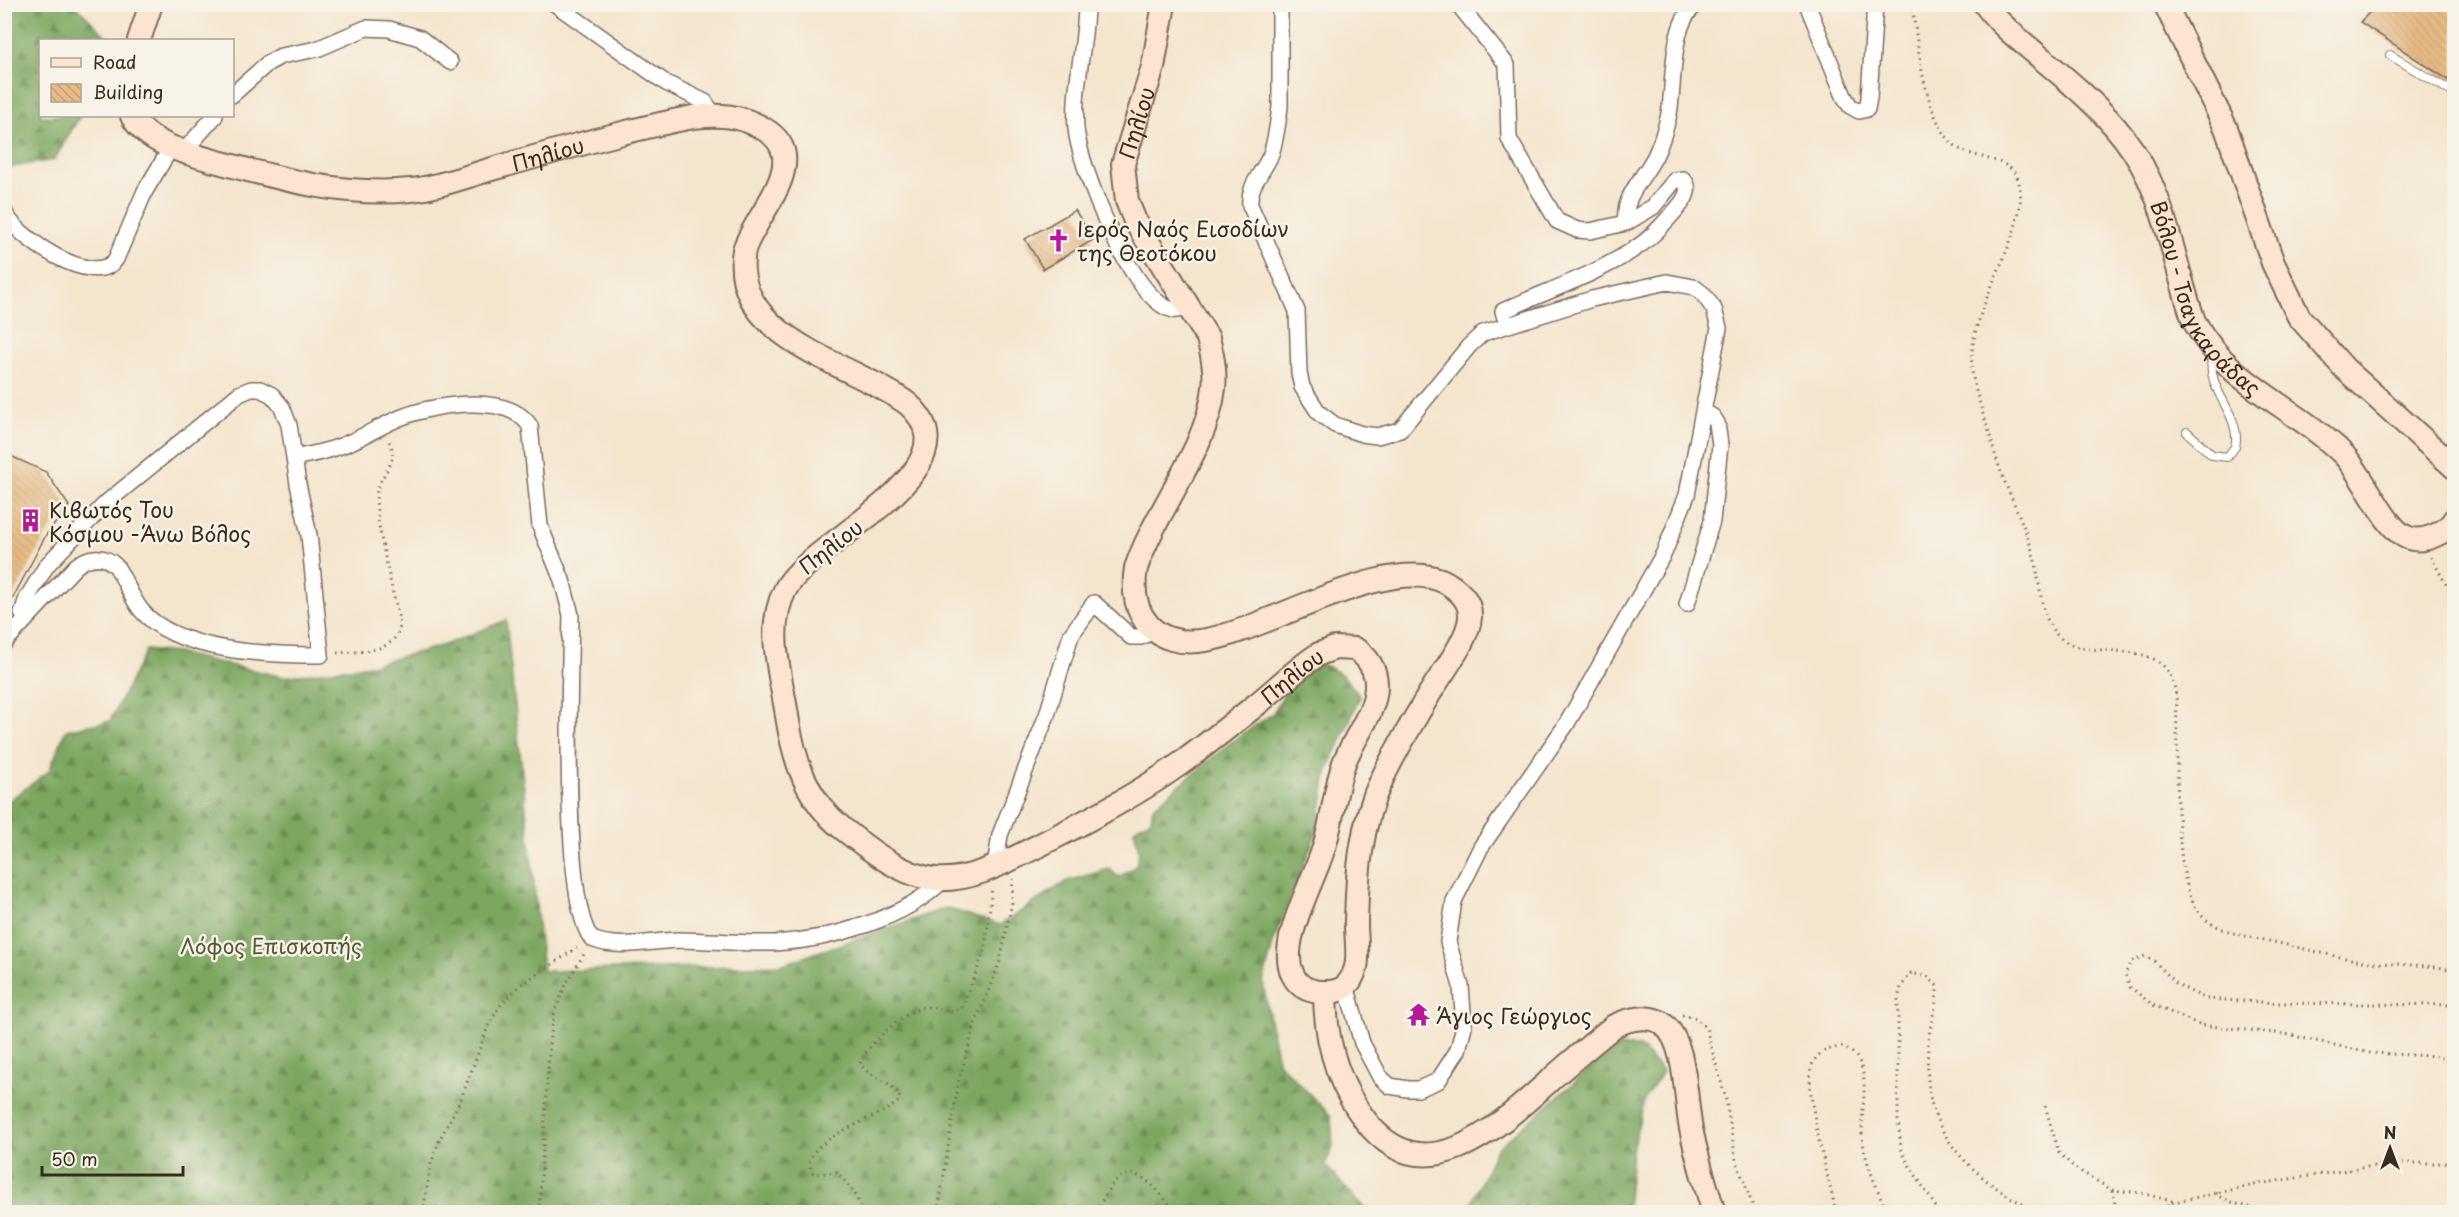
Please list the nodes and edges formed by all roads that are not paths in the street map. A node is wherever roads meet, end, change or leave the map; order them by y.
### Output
1 (152, 4) edge
2 (555, 4) edge
3 (1086, 4) edge
4 (1164, 4) edge
5 (1280, 4) edge
6 (1458, 4) edge
7 (1698, 4) edge
8 (1807, 4) edge
9 (1875, 4) edge
10 (1985, 4) edge
11 (2165, 4) edge
12 (139, 39) edge
13 (2390, 55) dead end
14 (450, 63) dead end
15 (234, 93) edge
16 (2454, 93) edge
17 (714, 115) junction
18 (133, 117) edge
19 (214, 117) edge
20 (178, 148) junction
21 (4, 211) edge
22 (1626, 224) junction
23 (1191, 307) junction
24 (1507, 325) junction
25 (2213, 351) junction
26 (1703, 411) junction
27 (2187, 432) dead end
28 (294, 458) junction
29 (2454, 466) edge
30 (2454, 520) edge
31 (1688, 603) dead end
32 (26, 619) junction
33 (1155, 630) junction
34 (4, 643) edge
35 (1005, 862) junction
36 (944, 879) junction
37 (1336, 988) junction
38 (1714, 1212) edge

1 - 12 main road
2 - 17 street
3 - 23 street
4 - 23 main road, Πηλίου
5 - 24 street
6 - 22 street
7 - 22 street
8 - 9 street
10 - 25 main road, Βόλου - Τσαγκαράδας
11 - 29 main road
13 - 16 lane
14 - 15 street
17 - 20 main road, Πηλίου
17 - 36 main road, Πηλίου
18 - 20 main road, Πηλίου
19 - 20 street
20 - 21 street
22 - 24 street
23 - 33 main road, Πηλίου
24 - 26 street
25 - 27 lane
25 - 30 main road, Βόλου - Τσαγκαράδας
26 - 31 street
26 - 37 street
28 - 32 street
28 - 32 street
28 - 36 street
32 - 34 street
33 - 35 street
33 - 37 main road
35 - 36 main road, Πηλίου
35 - 37 main road, Πηλίου
37 - 38 main road

